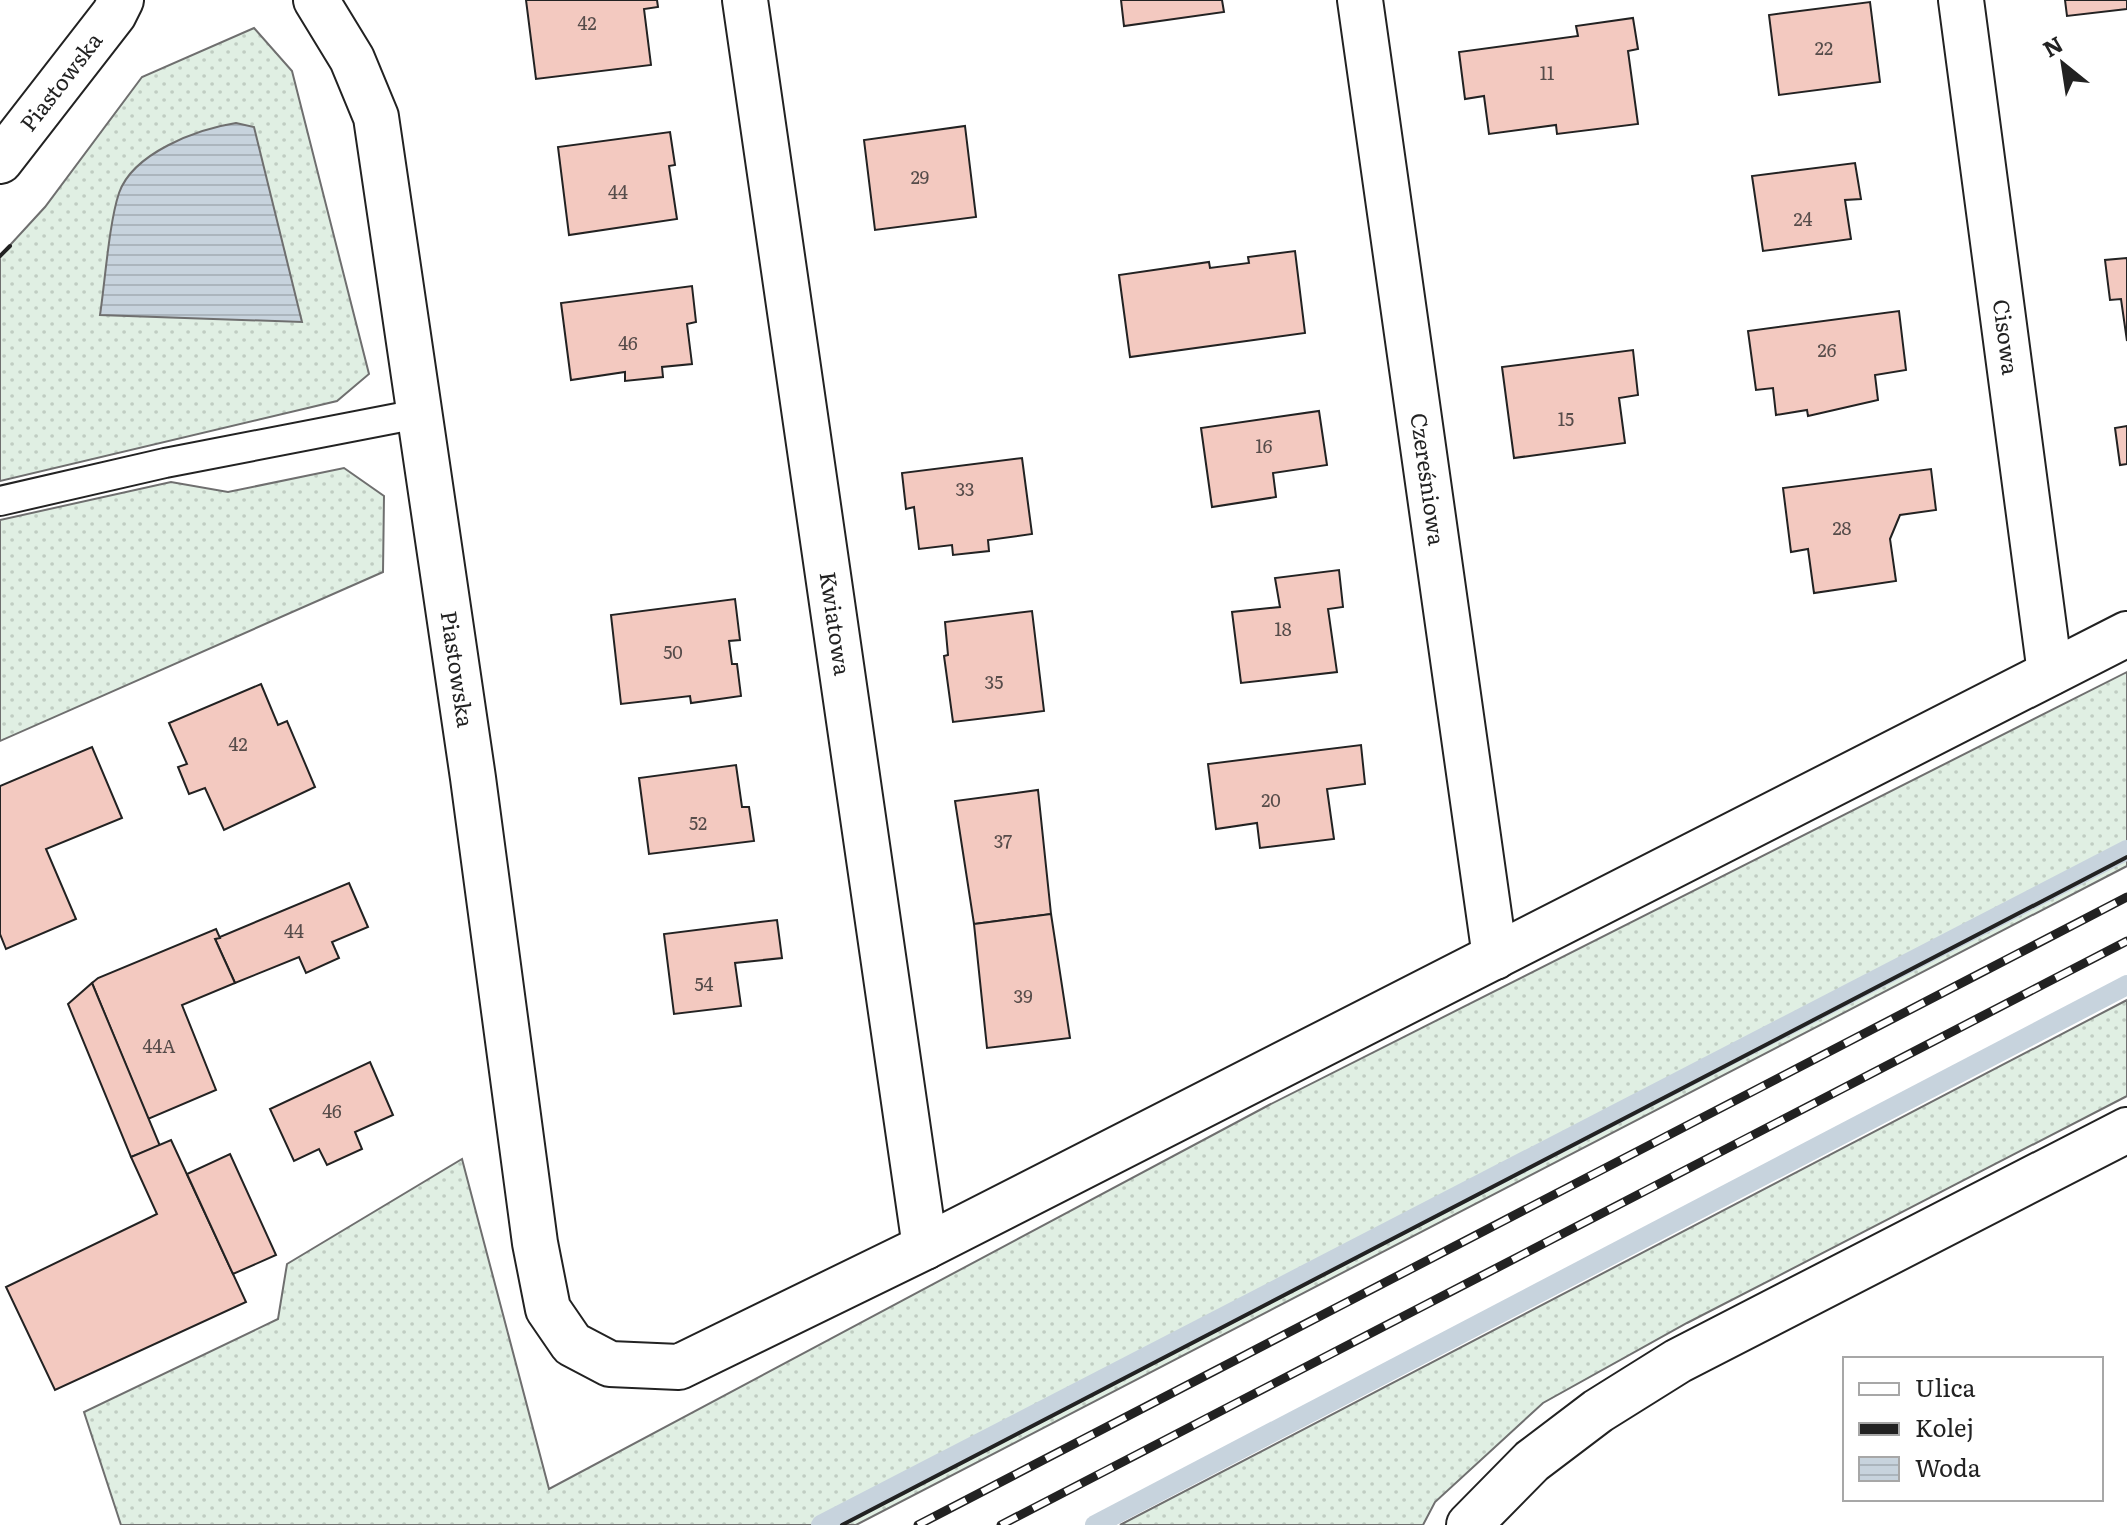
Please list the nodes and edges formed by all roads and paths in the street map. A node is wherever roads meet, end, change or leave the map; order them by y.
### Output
1 (121, 0) edge
2 (316, 0) edge
3 (745, 0) edge
4 (1360, 0) edge
5 (1961, 0) edge
6 (0, 161) edge
7 (418, 414) junction
8 (0, 501) edge
9 (2127, 634) edge
10 (2050, 673) junction
11 (1495, 957) junction
12 (2127, 1130) edge
13 (925, 1247) junction
14 (1469, 1525) edge

1 - 6 street, Piastowska
2 - 7 street, Piastowska
3 - 13 street, Kwiatowa
4 - 11 street, Czereśniowa
5 - 10 street, Cisowa
7 - 8 lane
7 - 13 street, Piastowska
9 - 10 street
10 - 11 street
11 - 13 street
12 - 14 street

